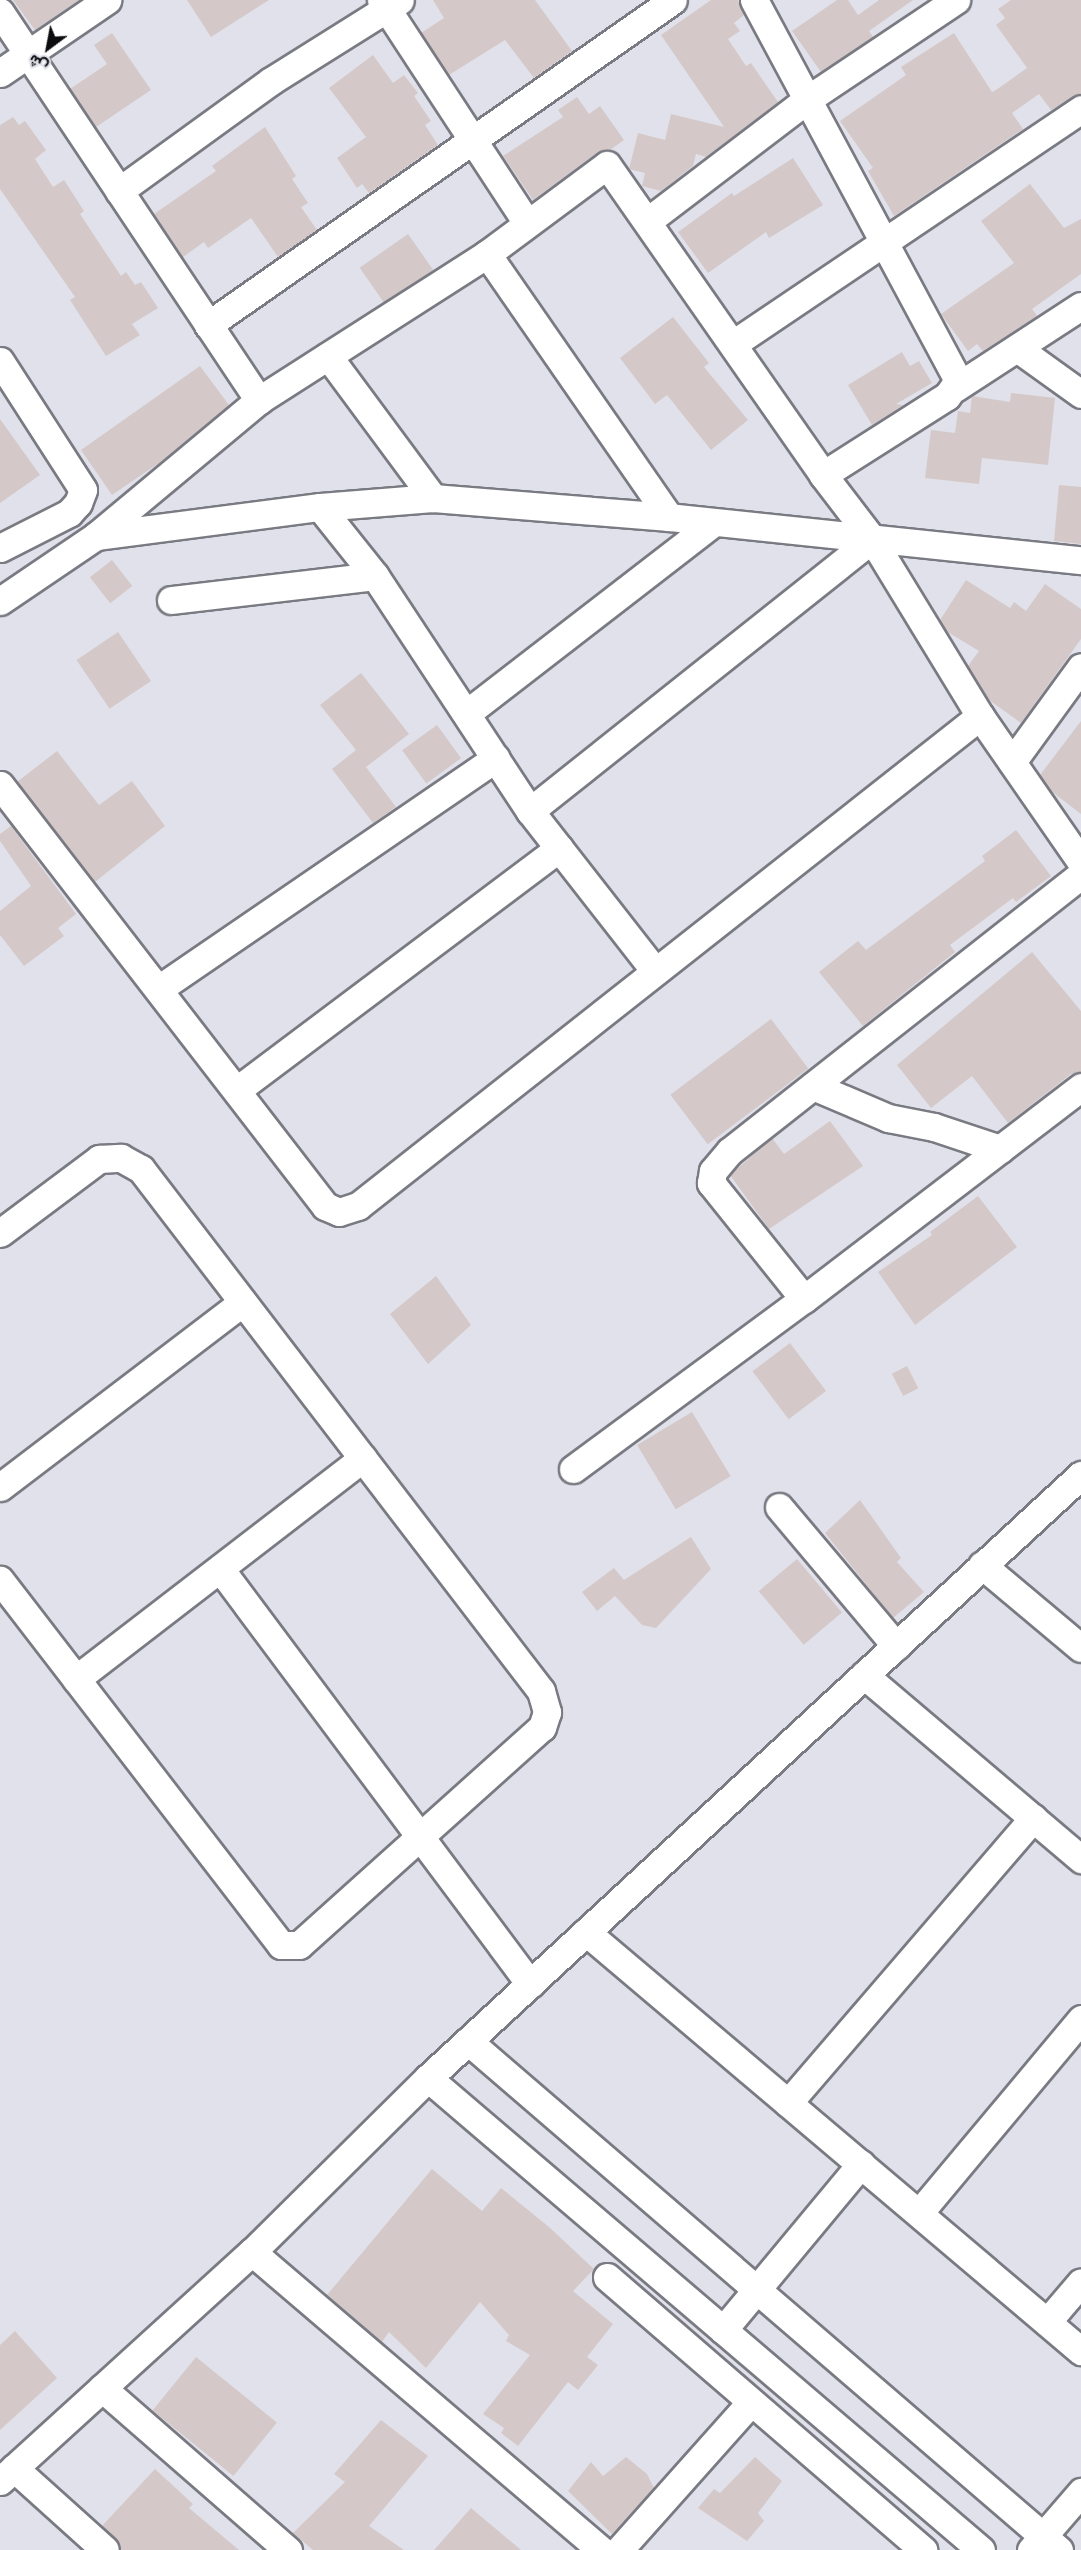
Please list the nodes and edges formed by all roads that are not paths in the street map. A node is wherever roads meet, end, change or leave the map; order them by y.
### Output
1 (106, 0) edge
2 (673, 0) edge
3 (754, 0) edge
4 (956, 0) edge
5 (389, 3) edge
6 (0, 12) edge
7 (27, 54) junction
8 (0, 73) edge
9 (805, 101) junction
10 (1081, 109) edge
11 (471, 141) junction
12 (119, 191) junction
13 (649, 220) junction
14 (526, 224) junction
15 (885, 244) junction
16 (487, 254) junction
17 (1081, 306) edge
18 (208, 325) junction
19 (733, 344) junction
20 (1017, 348) junction
21 (328, 356) junction
22 (0, 361) edge
23 (956, 388) junction
24 (1081, 394) edge
25 (259, 400) junction
26 (823, 475) junction
27 (433, 498) junction
28 (321, 507) junction
29 (669, 517) junction
30 (713, 524) junction
31 (96, 536) junction
32 (872, 539) junction
33 (0, 548) edge
34 (1081, 560) edge
35 (0, 564) edge
36 (375, 576) junction
37 (8, 594) edge
38 (171, 600) dead end
39 (1081, 667) edge
40 (467, 713) junction
41 (980, 716) junction
42 (496, 758) junction
43 (1012, 762) junction
44 (0, 785) edge
45 (530, 812) junction
46 (559, 848) junction
47 (1081, 862) edge
48 (1081, 875) edge
49 (655, 971) junction
50 (160, 988) junction
51 (813, 1086) junction
52 (1081, 1087) edge
53 (237, 1090) junction
54 (1000, 1149) junction
55 (0, 1233) edge
56 (804, 1299) junction
57 (243, 1302) junction
58 (363, 1458) junction
59 (573, 1469) dead end
60 (1081, 1475) edge
61 (0, 1487) edge
62 (779, 1507) dead end
63 (982, 1565) junction
64 (221, 1570) junction
65 (0, 1580) edge
66 (896, 1646) junction
67 (1081, 1648) edge
68 (864, 1675) junction
69 (76, 1679) junction
70 (1033, 1818) junction
71 (419, 1837) junction
72 (1081, 1859) edge
73 (586, 1932) junction
74 (530, 1984) junction
75 (1081, 2019) edge
76 (468, 2041) junction
77 (428, 2078) junction
78 (788, 2103) junction
79 (861, 2164) junction
80 (919, 2213) junction
81 (252, 2252) junction
82 (607, 2277) dead end
83 (1081, 2282) edge
84 (757, 2290) junction
85 (1047, 2322) junction
86 (723, 2330) junction
87 (1081, 2350) edge
88 (102, 2388) junction
89 (751, 2402) junction
90 (7, 2474) edge
91 (1081, 2492) edge
92 (1044, 2545) edge
93 (105, 2550) edge
94 (288, 2550) edge
95 (601, 2550) edge
96 (619, 2550) edge
97 (923, 2550) edge
98 (981, 2550) edge

1 - 7 street
2 - 11 street
3 - 9 street
4 - 9 street
5 - 11 street
5 - 12 street
6 - 7 street
7 - 8 street
7 - 12 street
9 - 13 street
9 - 15 street
10 - 15 street
11 - 14 street
11 - 18 street
12 - 18 street
13 - 14 street
13 - 19 street
14 - 16 street
15 - 19 street
15 - 23 street
16 - 21 street
16 - 29 street
17 - 20 street
18 - 25 street
19 - 26 street
20 - 23 street
20 - 24 street
21 - 25 street
21 - 27 street
22 - 33 street
23 - 26 street
25 - 31 street
26 - 32 street
27 - 28 street
27 - 29 street
28 - 31 street
28 - 36 street
29 - 30 street
30 - 32 street
30 - 40 street
31 - 37 street
32 - 34 street
32 - 41 street
32 - 45 street
35 - 37 street
36 - 38 street
36 - 40 street
39 - 43 street
40 - 42 street
41 - 43 street
41 - 49 street
42 - 45 street
42 - 50 street
43 - 47 street
44 - 50 street
45 - 46 street
46 - 49 street
46 - 53 street
48 - 51 street
49 - 53 street
50 - 53 street
51 - 54 street
51 - 56 street
52 - 54 street
54 - 56 street
55 - 57 street
56 - 59 street
57 - 58 street
57 - 61 street
58 - 64 street
58 - 71 street
60 - 63 street
62 - 66 street
63 - 66 street
63 - 67 street
64 - 69 street
64 - 71 street
65 - 69 street
66 - 68 street
68 - 70 street
68 - 73 street
69 - 71 street
70 - 72 street
70 - 78 street
71 - 74 street
73 - 74 street
73 - 78 street
74 - 76 street
75 - 80 street
76 - 77 street
76 - 84 street
77 - 81 street
77 - 86 street
78 - 79 street
79 - 80 street
79 - 84 street
80 - 85 street
81 - 88 street
81 - 95 street
82 - 89 street
83 - 85 street
84 - 86 street
84 - 92 street
85 - 87 street
86 - 98 street
88 - 90 street
88 - 94 street
89 - 96 street
89 - 97 street
90 - 93 street
91 - 92 street

